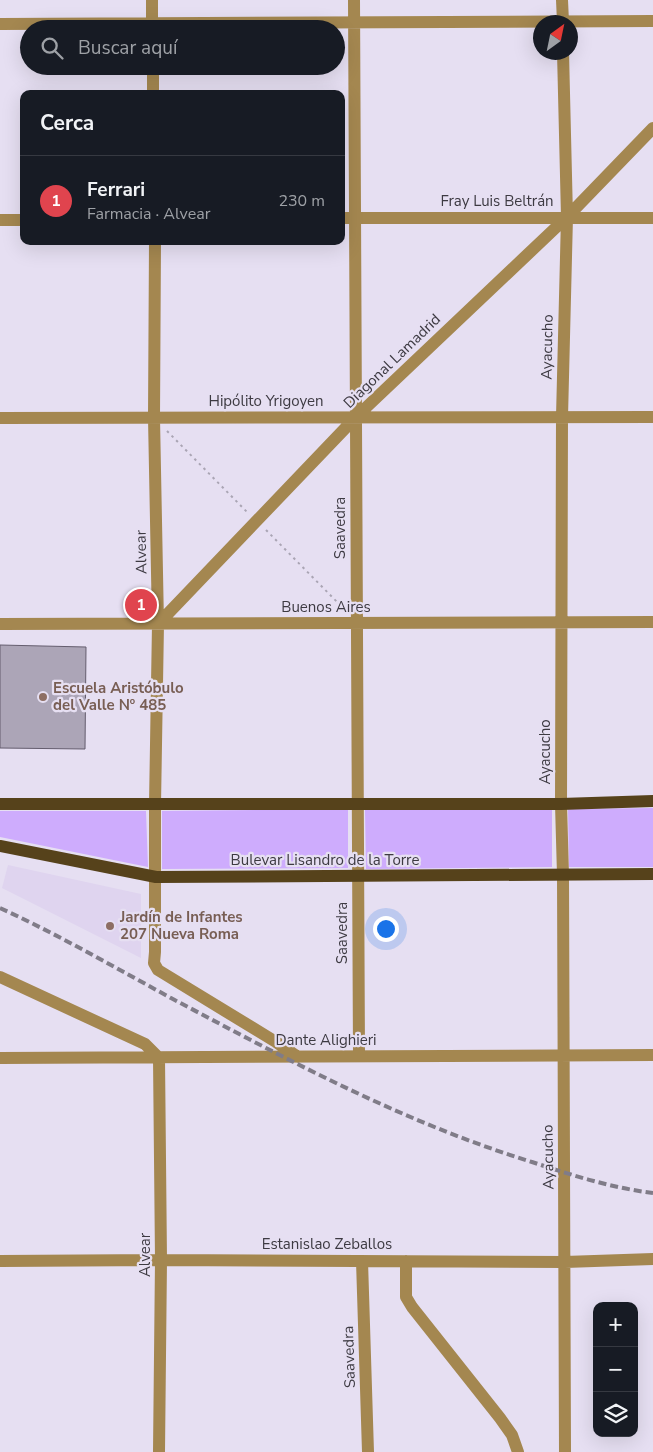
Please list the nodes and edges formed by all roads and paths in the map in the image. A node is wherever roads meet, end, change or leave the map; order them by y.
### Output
1 (152, 0) edge
2 (354, 0) edge
3 (562, 0) edge
4 (563, 15) edge
5 (152, 20) edge
6 (653, 20) edge
7 (345, 22) edge
8 (354, 22) junction
9 (533, 22) edge
10 (578, 22) edge
11 (0, 24) edge
12 (20, 24) edge
13 (563, 60) edge
14 (153, 75) edge
15 (153, 90) edge
16 (653, 128) edge
17 (567, 217) junction
18 (345, 218) edge
19 (355, 218) junction
20 (653, 218) edge
21 (0, 220) edge
22 (20, 220) edge
23 (155, 245) edge
24 (653, 416) edge
25 (356, 417) junction
26 (562, 417) junction
27 (0, 418) edge
28 (154, 418) junction
29 (562, 622) junction
30 (653, 622) edge
31 (357, 623) junction
32 (0, 624) edge
33 (158, 624) junction
34 (653, 802) edge
35 (0, 804) edge
36 (358, 804) junction
37 (561, 804) junction
38 (155, 805) junction
39 (0, 846) edge
40 (653, 874) edge
41 (563, 875) junction
42 (156, 876) junction
43 (358, 876) junction
44 (0, 976) edge
45 (653, 1055) edge
46 (359, 1056) junction
47 (563, 1056) junction
48 (298, 1057) junction
49 (0, 1058) edge
50 (159, 1058) junction
51 (653, 1259) edge
52 (161, 1260) junction
53 (362, 1261) junction
54 (406, 1261) junction
55 (0, 1262) edge
56 (565, 1262) junction
57 (159, 1452) edge
58 (368, 1452) edge
59 (518, 1452) edge
60 (565, 1452) edge

1 - 5 street
2 - 8 street, Saavedra
3 - 4 street
6 - 10 street
7 - 8 street
8 - 9 street
8 - 19 street, Saavedra
11 - 12 street
13 - 17 street, Ayacucho
14 - 15 street
16 - 17 street, Diagonal Lamadrid
17 - 19 street, Fray Luis Beltrán
17 - 20 street, Fray Luis Beltrán
17 - 25 street, Diagonal Lamadrid
17 - 26 street, Ayacucho
18 - 19 street, Fray Luis Beltrán
19 - 25 street, Saavedra
21 - 22 street
23 - 28 street, Alvear
24 - 26 street, Hipólito Yrigoyen
25 - 26 street, Hipólito Yrigoyen
25 - 28 street, Hipólito Yrigoyen
25 - 31 street, Saavedra
25 - 33 street, Diagonal Lamadrid
26 - 29 street, Ayacucho
27 - 28 street, Hipólito Yrigoyen
28 - 33 street, Alvear
29 - 30 street, Buenos Aires
29 - 31 street, Buenos Aires
29 - 37 street, Ayacucho
31 - 33 street, Buenos Aires
31 - 36 street, Saavedra
32 - 33 street, Buenos Aires
33 - 38 street, Alvear
34 - 37 main road
35 - 38 main road
36 - 37 main road
36 - 38 main road
36 - 43 street, Saavedra
37 - 41 street, Ayacucho
38 - 42 street, Alvear
39 - 42 main road, Bulevar Lisandro de la Torre
40 - 41 main road, Bulevar Lisandro de la Torre
41 - 43 main road, Bulevar Lisandro de la Torre
41 - 47 street, Ayacucho
42 - 43 main road, Bulevar Lisandro de la Torre
42 - 48 street, Alvear
43 - 46 street, Saavedra
44 - 50 street
45 - 47 street, Dante Alighieri
46 - 47 street, Dante Alighieri
46 - 48 street, Dante Alighieri
47 - 56 street, Ayacucho
48 - 50 street, Dante Alighieri
49 - 50 street, Dante Alighieri
50 - 52 street, Alvear
51 - 56 street, Estanislao Zeballos
52 - 53 street, Estanislao Zeballos
52 - 55 street, Estanislao Zeballos
52 - 57 street, Alvear
53 - 54 street, Estanislao Zeballos
53 - 58 street, Saavedra
54 - 56 street, Estanislao Zeballos
54 - 59 street
56 - 60 street, Ayacucho

